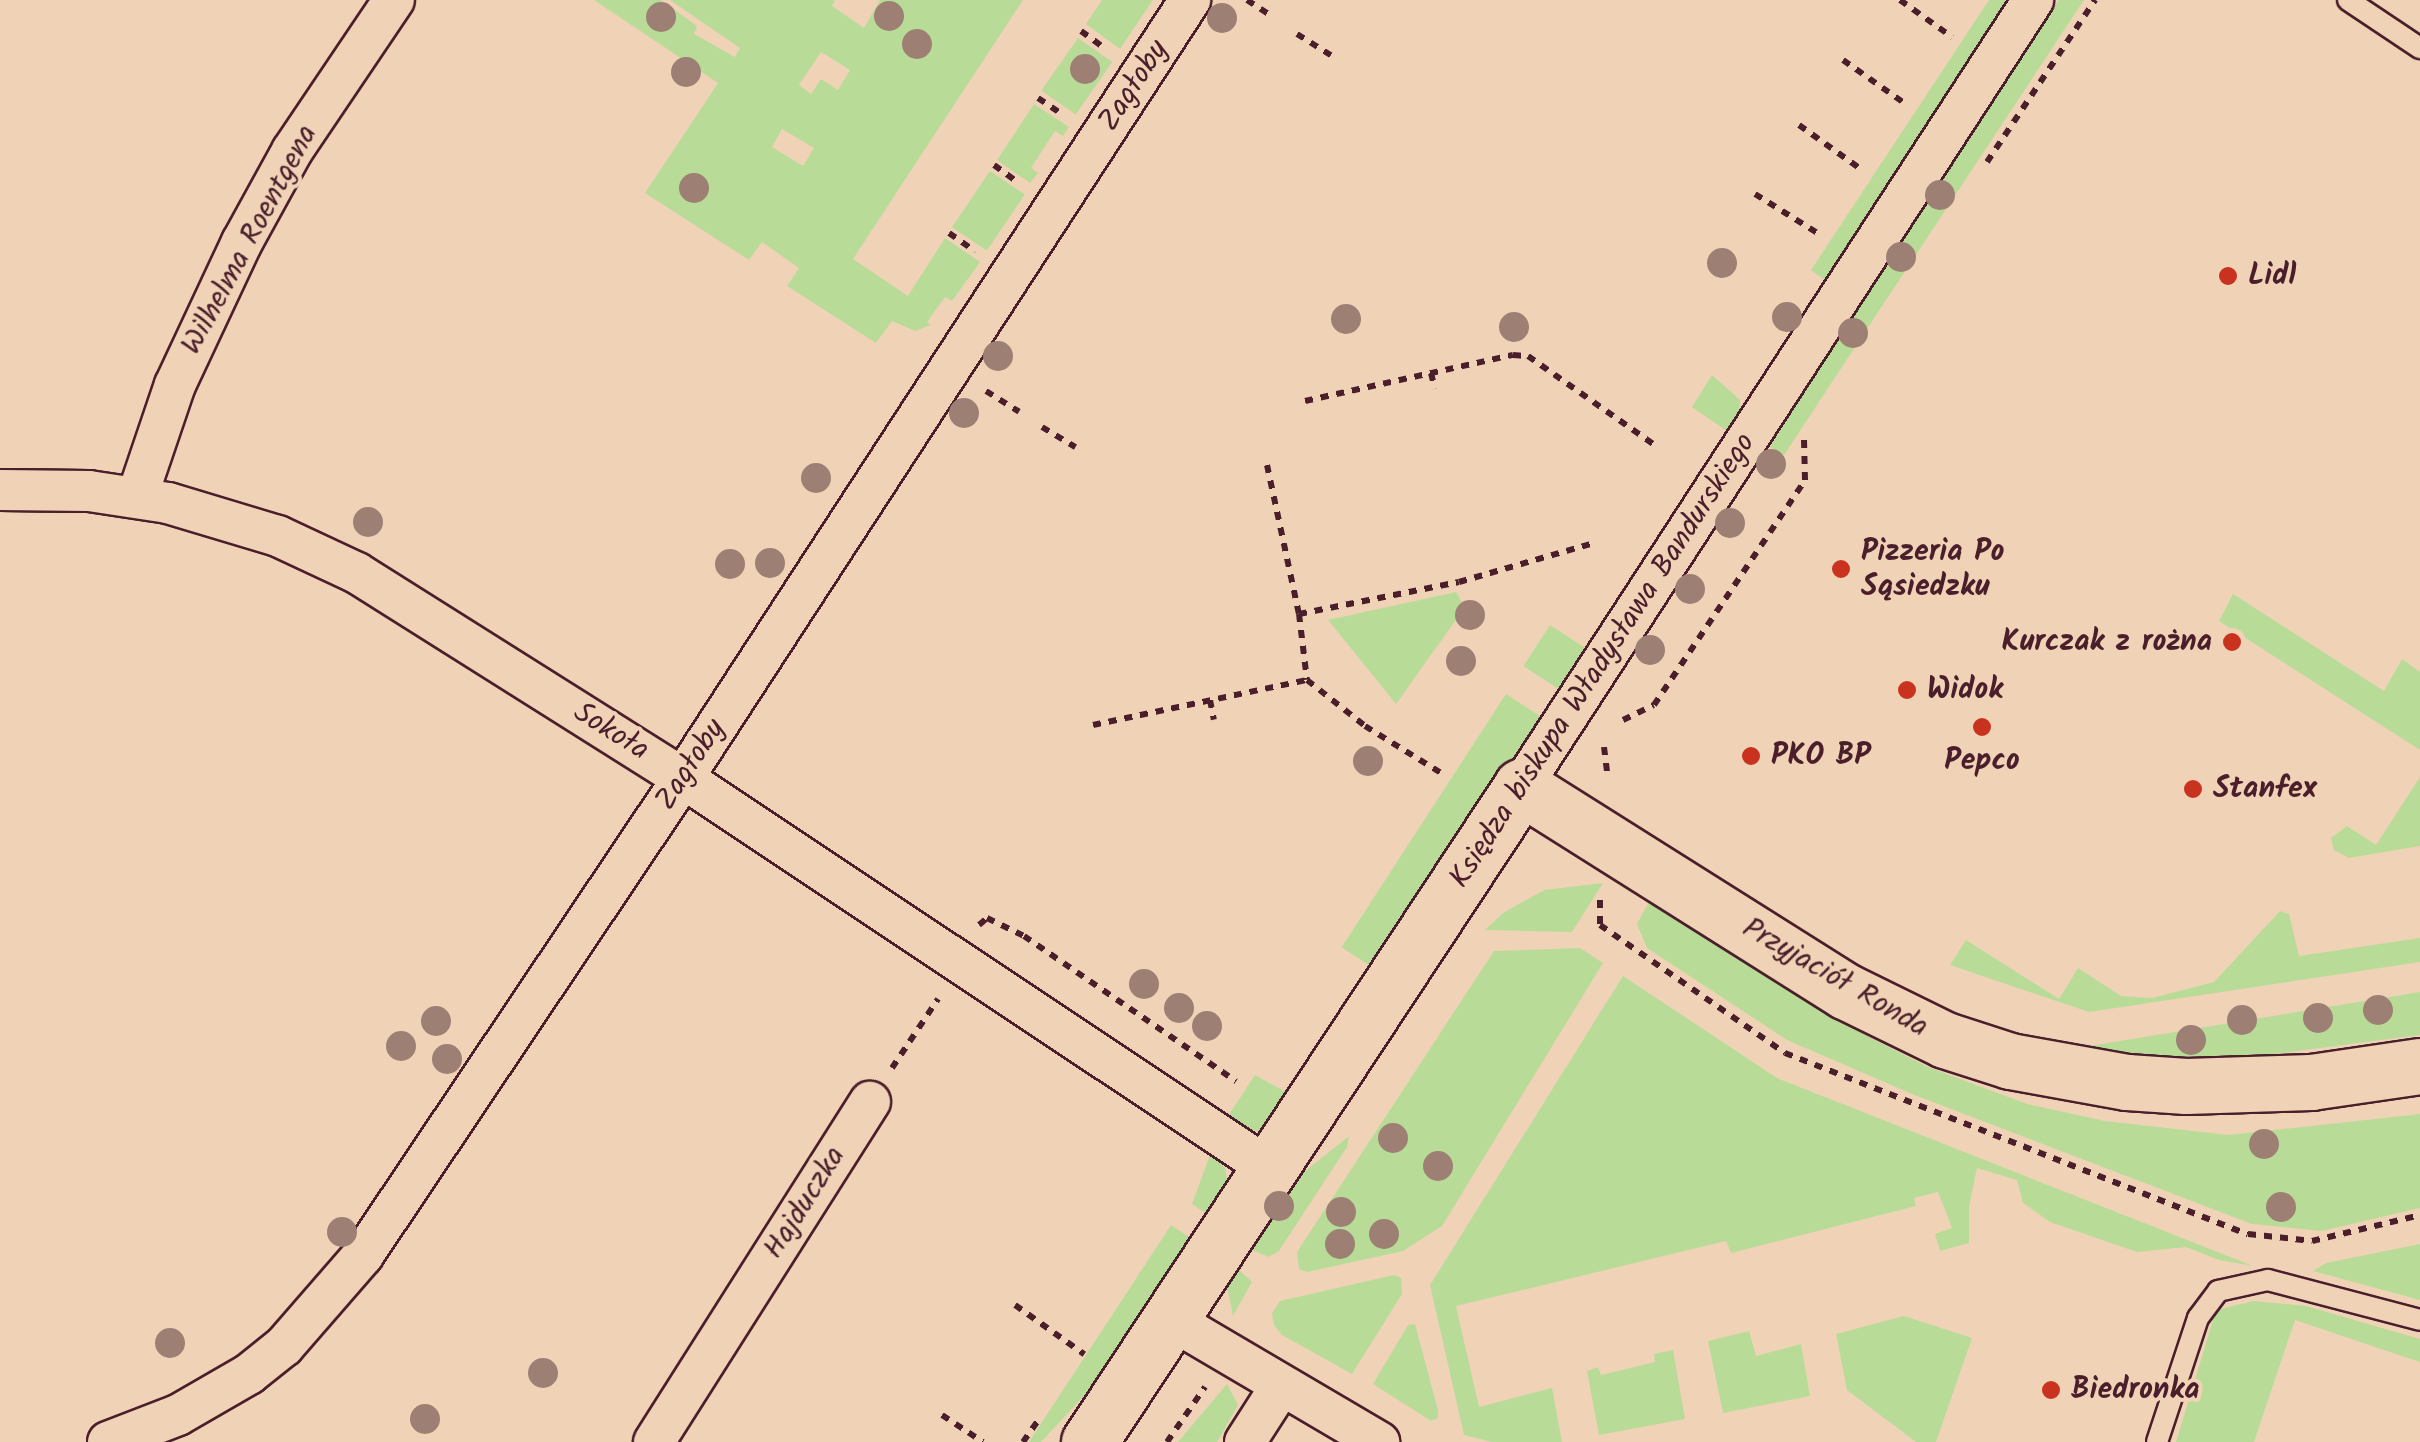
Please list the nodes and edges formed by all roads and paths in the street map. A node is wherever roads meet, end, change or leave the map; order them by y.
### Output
1 (394, 0) edge
2 (1190, 0) edge
3 (1246, 0) edge
4 (1900, 0) edge
5 (2032, 0) edge
6 (2096, 0) edge
7 (2348, 0) edge
8 (1273, 17) dead end
9 (1082, 31) dead end
10 (1297, 34) dead end
11 (1952, 36) dead end
12 (2420, 48) edge
13 (1330, 54) dead end
14 (1120, 58) dead end
15 (1842, 60) dead end
16 (1038, 98) dead end
17 (1906, 105) dead end
18 (1077, 124) dead end
19 (1799, 125) dead end
20 (994, 165) dead end
21 (1984, 166) dead end
22 (1862, 170) dead end
23 (1032, 192) dead end
24 (1755, 194) dead end
25 (949, 234) dead end
26 (1819, 234) dead end
27 (988, 260) dead end
28 (1431, 373) junction
29 (1434, 389) dead end
30 (1305, 401) dead end
31 (1812, 426) dead end
32 (1042, 427) dead end
33 (1656, 446) dead end
34 (1075, 447) dead end
35 (1267, 465) dead end
36 (0, 490) edge
37 (138, 497) junction
38 (1594, 543) dead end
39 (1299, 614) junction
40 (1307, 680) junction
41 (1210, 700) junction
42 (1214, 720) dead end
43 (1092, 725) dead end
44 (1617, 728) dead end
45 (1610, 739) dead end
46 (1441, 772) dead end
47 (683, 778) junction
48 (1609, 784) dead end
49 (1521, 787) junction
50 (1600, 925) dead end
51 (965, 949) junction
52 (2420, 1066) edge
53 (1236, 1081) dead end
54 (870, 1102) joint
55 (1270, 1169) junction
56 (2420, 1215) edge
57 (1015, 1305) dead end
58 (1170, 1318) junction
59 (2420, 1320) edge
60 (1084, 1354) dead end
61 (1212, 1378) dead end
62 (1282, 1386) junction
63 (942, 1415) dead end
64 (108, 1442) edge
65 (654, 1442) edge
66 (983, 1442) edge
67 (1090, 1442) edge
68 (1167, 1442) edge
69 (1245, 1442) edge
70 (1379, 1442) edge
71 (2157, 1442) edge

1 - 37 street, Wilhelma Roentgena
2 - 47 street, Zagłoby
3 - 8 path
4 - 11 path
5 - 49 street, Księdza biskupa Władysława Bandurskiego
6 - 21 path
7 - 12 lane
9 - 14 path
10 - 13 path
15 - 17 path
16 - 18 path
19 - 22 path
20 - 23 path
24 - 26 path
25 - 27 path
28 - 29 path
28 - 30 path
28 - 33 path
31 - 44 path
32 - 34 path
35 - 39 path
36 - 37 street, Sokoła
37 - 47 street, Sokoła
38 - 39 path
39 - 40 path
40 - 41 path
40 - 46 path
41 - 42 path
41 - 43 path
45 - 48 path
47 - 51 street, Sokoła
47 - 64 street, Zagłoby
49 - 52 street, Przyjaciół Ronda
49 - 55 street, Księdza biskupa Władysława Bandurskiego
50 - 56 path
51 - 53 path
51 - 54 path
51 - 55 street, Sokoła
54 - 65 street, Hajduczka
55 - 58 street, Księdza biskupa Władysława Bandurskiego
57 - 60 path
58 - 62 street
58 - 67 street, Księdza biskupa Władysława Bandurskiego
59 - 71 lane
61 - 68 path
62 - 69 street
62 - 70 street
63 - 66 path

